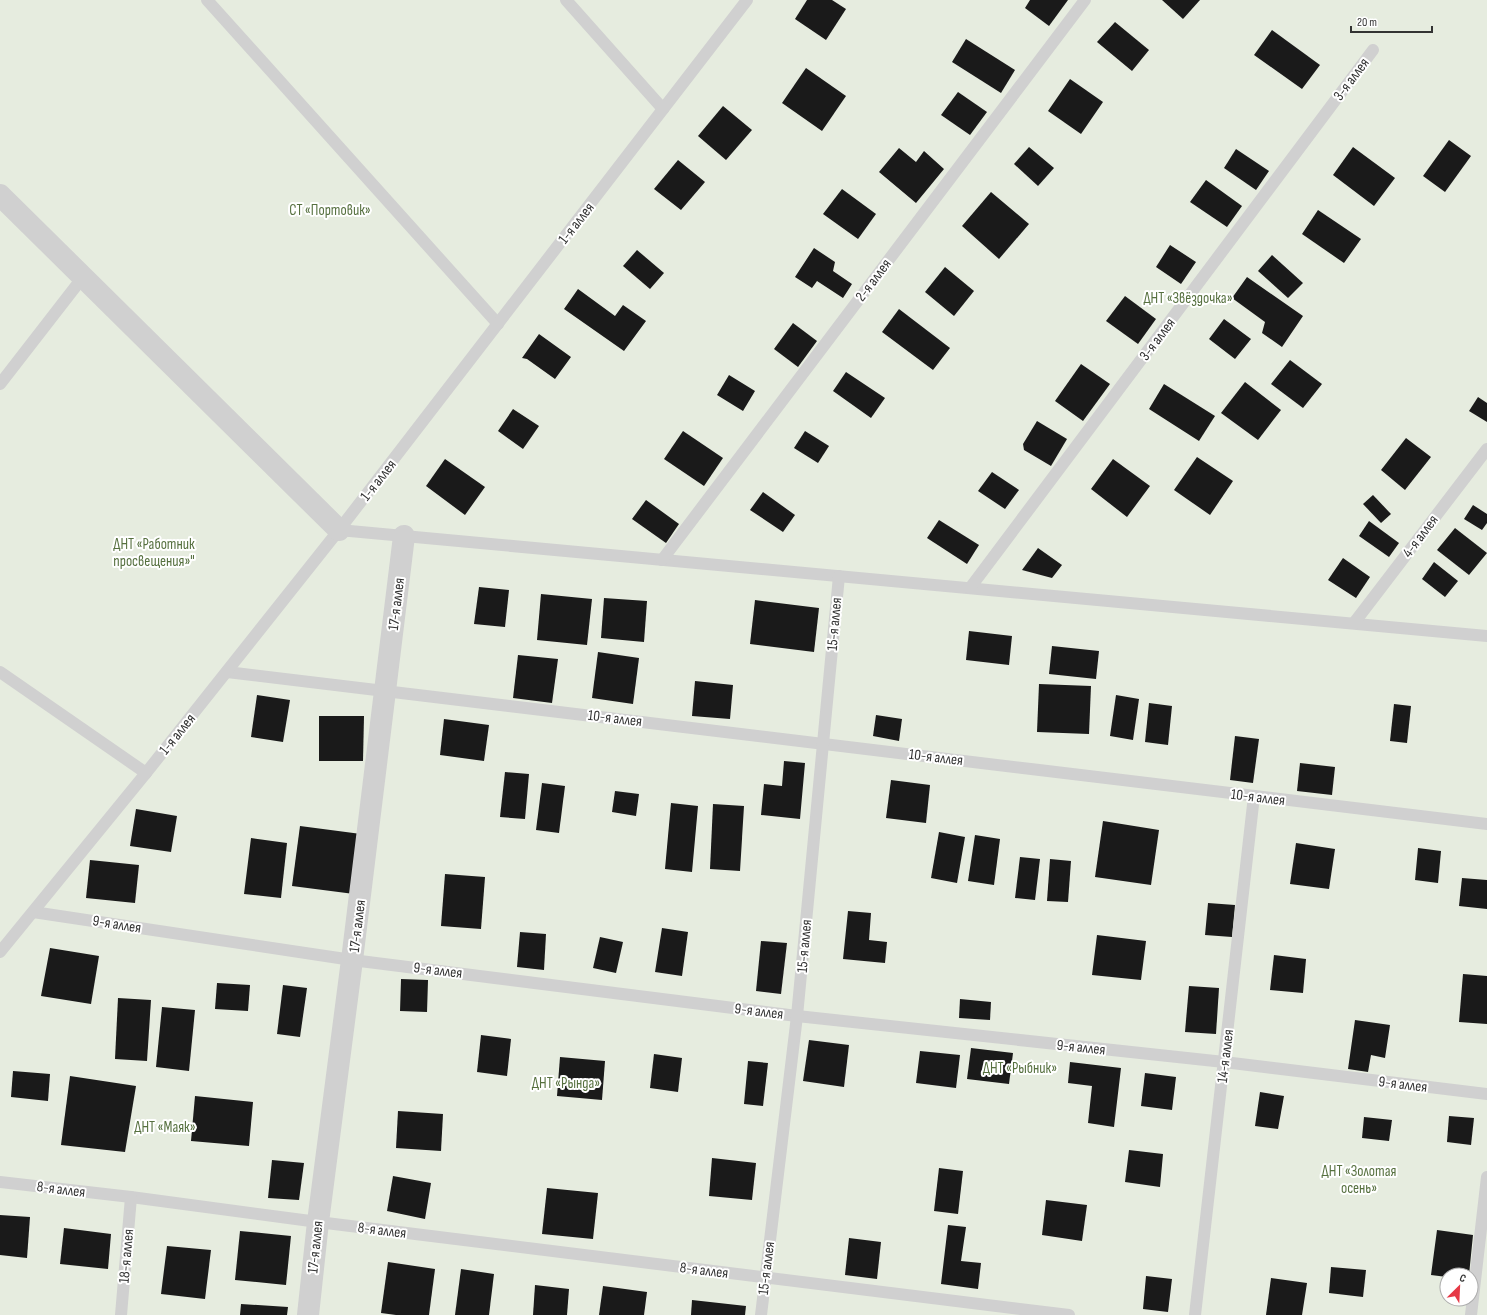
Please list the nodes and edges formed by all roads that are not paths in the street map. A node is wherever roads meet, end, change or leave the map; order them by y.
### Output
1 (207, 0) edge
2 (566, 0) edge
3 (747, 0) edge
4 (1085, 0) edge
5 (1373, 50) dead end
6 (663, 108) junction
7 (0, 195) edge
8 (83, 277) junction
9 (498, 324) junction
10 (0, 384) edge
11 (1487, 449) edge
12 (339, 530) junction
13 (404, 536) junction
14 (662, 560) junction
15 (839, 576) junction
16 (970, 588) junction
17 (1354, 623) junction
18 (1487, 636) edge
19 (0, 672) edge
20 (227, 672) junction
21 (386, 690) junction
22 (823, 744) junction
23 (146, 773) junction
24 (1254, 796) junction
25 (1487, 824) edge
26 (33, 912) junction
27 (0, 952) edge
28 (352, 960) junction
29 (797, 1016) junction
30 (1224, 1062) junction
31 (1487, 1094) edge
32 (1487, 1176) edge
33 (0, 1182) edge
34 (131, 1197) junction
35 (318, 1222) junction
36 (765, 1277) junction
37 (120, 1315) edge
38 (308, 1315) edge
39 (761, 1315) edge
40 (1069, 1315) edge
41 (1195, 1315) edge
42 (1471, 1315) edge

1 - 9 lane
2 - 6 lane
3 - 6 lane, 1-я аллея
4 - 14 lane, 2-я аллея
5 - 16 lane, 3-я аллея
6 - 9 lane, 1-я аллея
7 - 8 street
8 - 10 lane
8 - 12 street
9 - 12 lane, 1-я аллея
11 - 17 lane, 4-я аллея
12 - 13 lane
12 - 20 lane, 1-я аллея
13 - 14 lane
13 - 21 street, 17-я аллея
14 - 15 lane
15 - 16 lane
15 - 22 lane, 15-я аллея
16 - 17 lane
17 - 18 lane
19 - 23 lane
20 - 21 lane, 10-я аллея
20 - 23 lane, 1-я аллея
21 - 22 lane, 10-я аллея
21 - 28 street, 17-я аллея
22 - 24 lane, 10-я аллея
22 - 29 lane, 15-я аллея
23 - 26 lane, 1-я аллея
24 - 25 lane, 10-я аллея
24 - 30 lane, 14-я аллея
26 - 27 lane, 1-я аллея
26 - 28 lane, 9-я аллея
28 - 29 lane, 9-я аллея
28 - 35 street, 17-я аллея
29 - 30 lane, 9-я аллея
29 - 36 lane, 15-я аллея
30 - 31 lane, 9-я аллея
30 - 41 lane, 14-я аллея
32 - 42 lane
33 - 34 lane, 8-я аллея
34 - 35 lane, 8-я аллея
34 - 37 lane, 18-я аллея
35 - 36 lane, 8-я аллея
35 - 38 street, 17-я аллея
36 - 39 lane, 15-я аллея
36 - 40 lane, 8-я аллея

